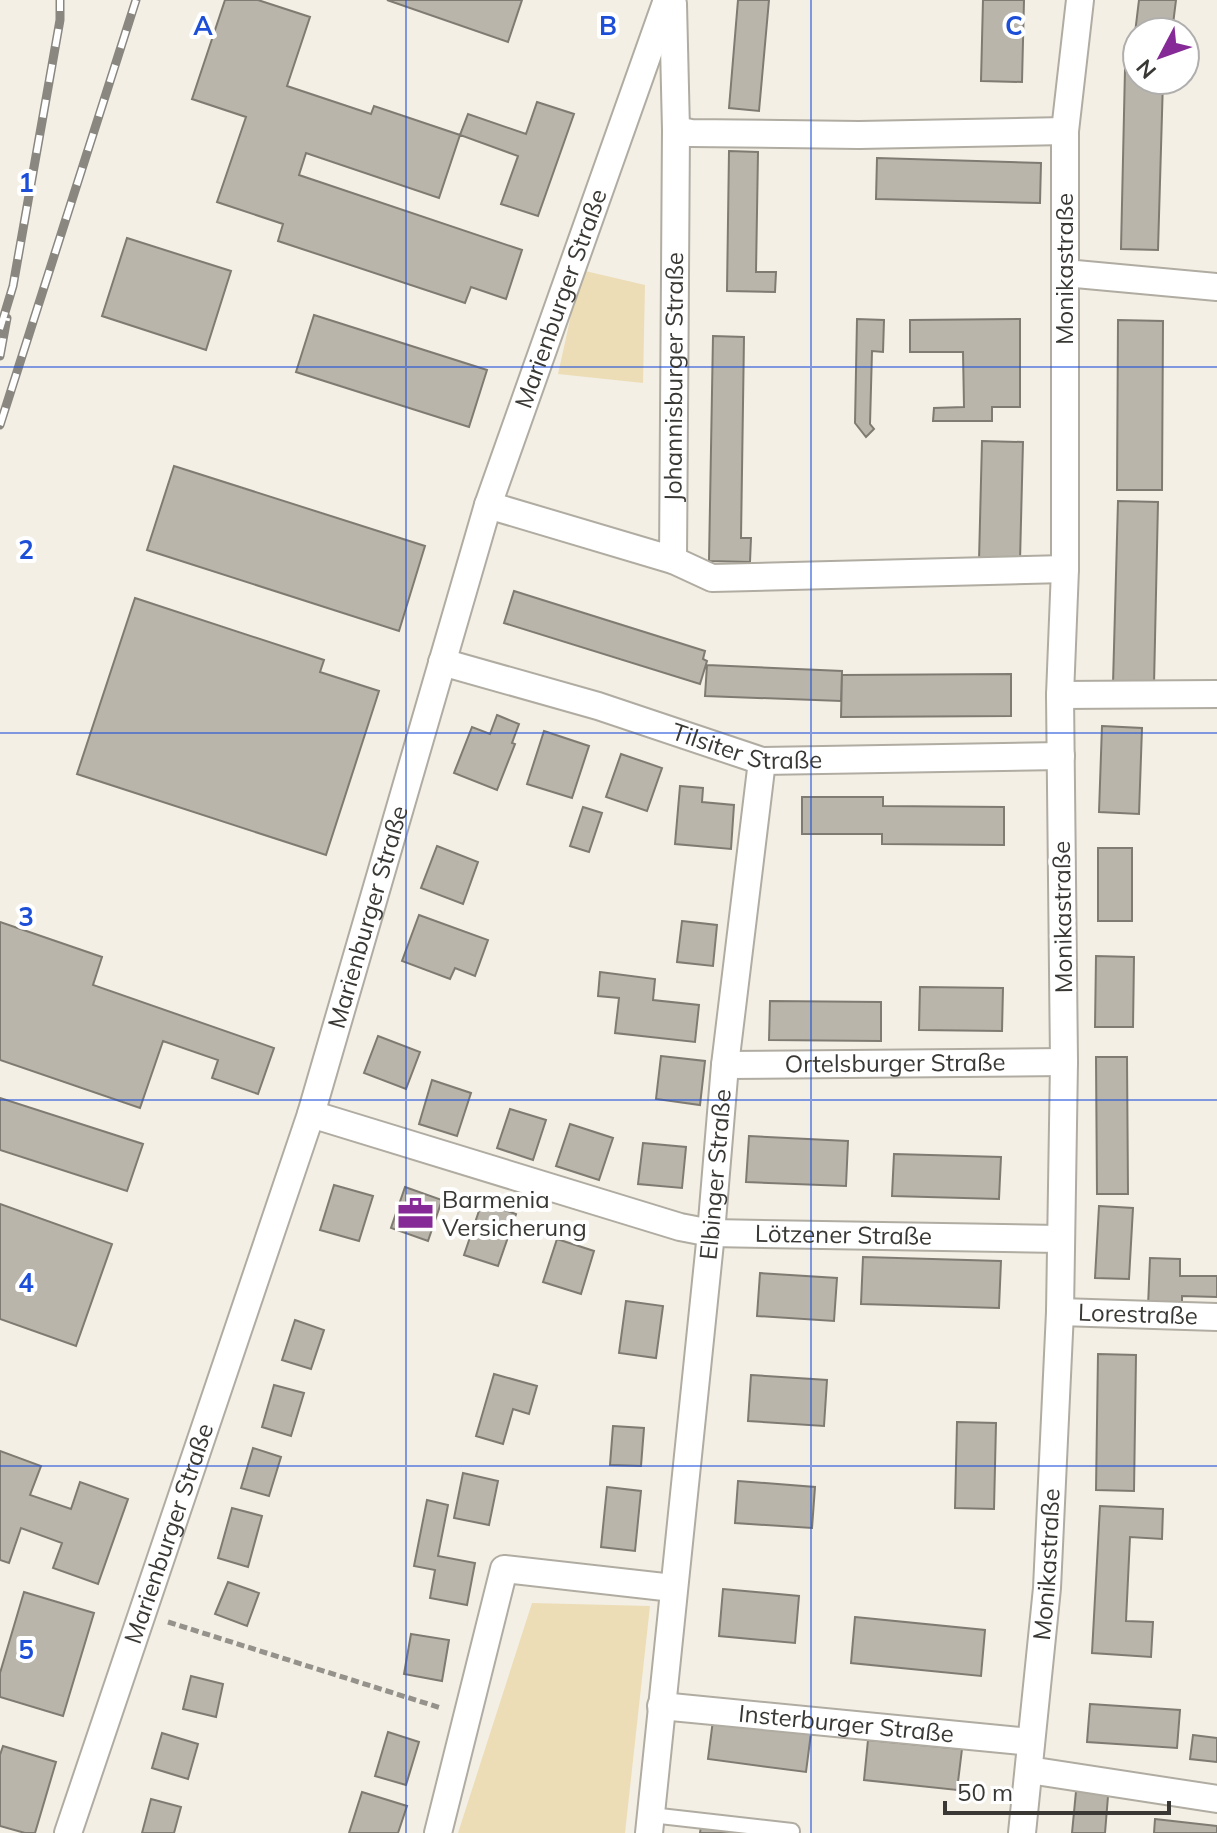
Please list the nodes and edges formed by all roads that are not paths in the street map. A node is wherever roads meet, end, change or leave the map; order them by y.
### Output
1 (670, 0) edge
2 (1080, 0) edge
3 (676, 130) junction
4 (1065, 131) junction
5 (1065, 273) junction
6 (1217, 287) edge
7 (488, 505) junction
8 (673, 560) junction
9 (1065, 569) junction
10 (442, 662) junction
11 (1217, 694) edge
12 (1060, 695) junction
13 (1061, 756) junction
14 (762, 761) junction
15 (1064, 1062) junction
16 (725, 1065) junction
17 (311, 1114) junction
18 (711, 1233) junction
19 (1059, 1239) junction
20 (1060, 1312) junction
21 (1217, 1317) edge
22 (673, 1588) junction
23 (661, 1706) junction
24 (1031, 1742) junction
25 (1029, 1770) junction
26 (1217, 1799) edge
27 (650, 1824) edge
28 (792, 1831) dead end
29 (68, 1833) edge
30 (438, 1833) edge
31 (1022, 1833) edge

1 - 3 street, Johannisburger Straße
1 - 7 street, Marienburger Straße
2 - 4 street, Monikastraße
3 - 4 street
3 - 8 street, Johannisburger Straße
4 - 5 street, Monikastraße
5 - 6 street
5 - 9 street, Monikastraße
7 - 8 street
7 - 10 street, Marienburger Straße
8 - 9 street
9 - 12 street, Monikastraße
10 - 14 street, Tilsiter Straße
10 - 17 street, Marienburger Straße
11 - 12 street
12 - 13 street, Monikastraße
13 - 14 street, Tilsiter Straße
13 - 15 street, Monikastraße
14 - 16 street, Elbinger Straße
15 - 16 street, Ortelsburger Straße
15 - 19 street, Monikastraße
16 - 18 street, Elbinger Straße
17 - 18 street, Lötzener Straße
17 - 29 street, Marienburger Straße
18 - 19 street, Lötzener Straße
18 - 22 street, Elbinger Straße
19 - 20 street, Monikastraße
20 - 21 street, Lorestraße
20 - 24 street, Monikastraße
22 - 23 street, Elbinger Straße
22 - 30 street
23 - 24 street, Insterburger Straße
23 - 27 street, Elbinger Straße
24 - 25 street, Monikastraße
25 - 26 street
25 - 31 street, Monikastraße
27 - 28 lane

